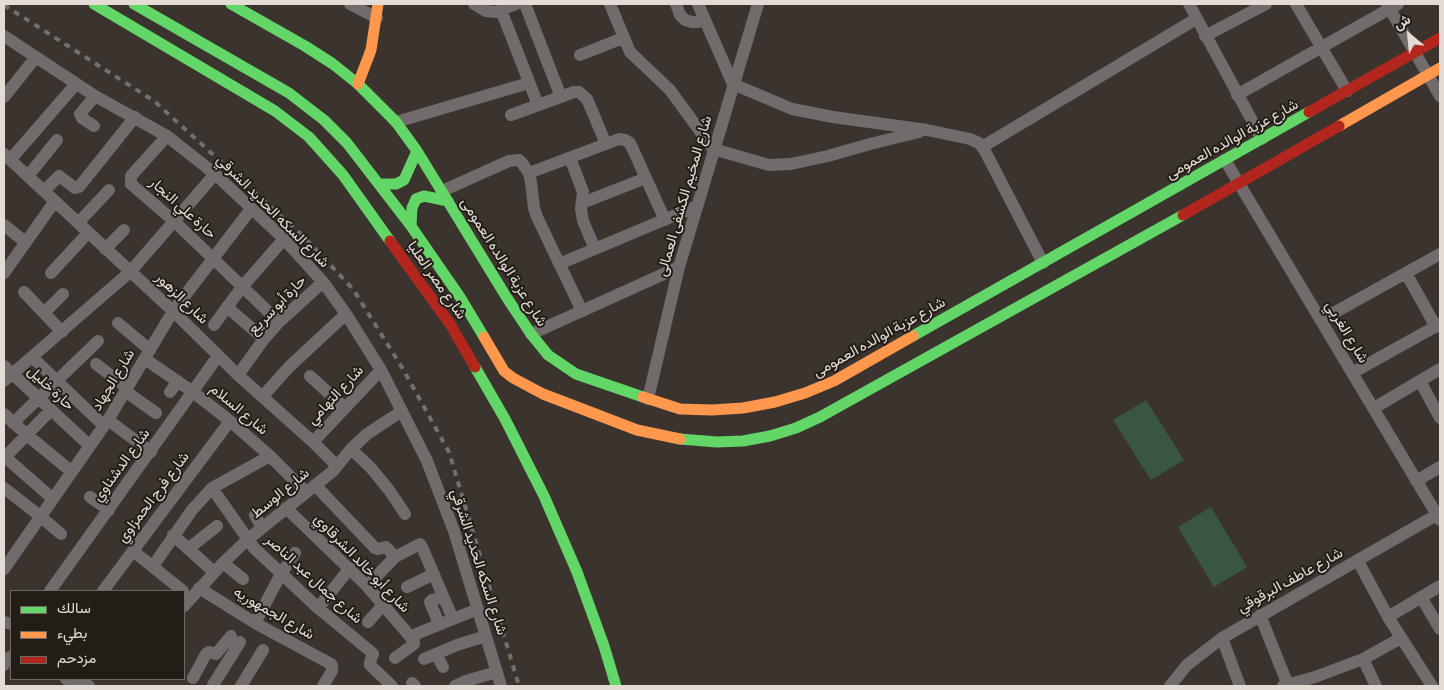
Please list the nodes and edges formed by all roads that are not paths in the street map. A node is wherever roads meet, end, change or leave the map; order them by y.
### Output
1 (94, 4) edge
2 (134, 4) edge
3 (231, 4) edge
4 (350, 4) edge
5 (378, 4) edge
6 (474, 4) edge
7 (516, 4) edge
8 (525, 4) edge
9 (610, 4) edge
10 (676, 4) edge
11 (698, 4) edge
12 (758, 4) edge
13 (1189, 4) edge
14 (1266, 4) edge
15 (1296, 4) edge
16 (1392, 5) edge
17 (1244, 9) edge
18 (501, 10) junction
19 (377, 18) junction
20 (1196, 19) junction
21 (705, 20) junction
22 (4, 36) edge
23 (1205, 36) junction
24 (623, 38) junction
25 (1440, 38) edge
26 (1322, 47) junction
27 (1415, 52) junction
28 (580, 55) dead end
29 (36, 57) junction
30 (1440, 68) edge
31 (1428, 75) junction
32 (529, 83) junction
33 (76, 84) junction
34 (358, 84) junction
35 (733, 84) junction
36 (1347, 91) junction
37 (1238, 95) junction
38 (95, 96) junction
39 (1440, 96) edge
40 (4, 97) edge
41 (561, 97) junction
42 (538, 105) junction
43 (511, 116) dead end
44 (134, 117) junction
45 (324, 120) junction
46 (396, 122) junction
47 (94, 126) dead end
48 (928, 130) junction
49 (167, 136) junction
50 (309, 137) junction
51 (1262, 139) junction
52 (58, 140) dead end
53 (606, 144) junction
54 (982, 147) junction
55 (713, 149) junction
56 (417, 151) junction
57 (7, 157) edge
58 (570, 158) junction
59 (1225, 160) junction
60 (529, 173) junction
61 (215, 174) junction
62 (28, 176) junction
63 (646, 178) junction
64 (380, 184) junction
65 (1239, 184) junction
66 (110, 190) dead end
67 (44, 191) junction
68 (445, 196) junction
69 (55, 201) junction
70 (582, 203) junction
71 (697, 206) junction
72 (251, 209) junction
73 (665, 220) junction
74 (175, 222) junction
75 (78, 223) junction
76 (4, 225) edge
77 (412, 226) junction
78 (1132, 228) junction
79 (124, 230) dead end
80 (88, 233) junction
81 (284, 240) junction
82 (25, 242) junction
83 (104, 249) junction
84 (595, 249) junction
85 (1440, 254) edge
86 (214, 258) junction
87 (1043, 263) junction
88 (559, 264) junction
89 (679, 267) junction
90 (5, 268) edge
91 (130, 272) junction
92 (51, 273) dead end
93 (1406, 274) junction
94 (323, 282) junction
95 (242, 287) junction
96 (24, 292) dead end
97 (63, 294) dead end
98 (227, 306) junction
99 (988, 309) junction
100 (173, 311) junction
101 (582, 311) junction
102 (44, 313) junction
103 (346, 314) junction
104 (1321, 320) junction
105 (279, 322) junction
106 (118, 323) dead end
107 (1438, 325) edge
108 (214, 326) dead end
109 (62, 332) junction
110 (531, 334) junction
111 (264, 339) junction
112 (98, 341) dead end
113 (148, 354) junction
114 (218, 356) junction
115 (32, 357) junction
116 (96, 364) dead end
117 (1440, 369) edge
118 (381, 370) junction
119 (504, 371) junction
120 (1352, 373) junction
121 (6, 374) edge
122 (238, 375) junction
123 (310, 376) dead end
124 (56, 381) junction
125 (178, 381) junction
126 (1420, 381) junction
127 (484, 382) junction
128 (126, 389) junction
129 (170, 392) dead end
130 (193, 392) junction
131 (840, 392) junction
132 (263, 396) junction
133 (39, 398) junction
134 (648, 400) junction
135 (345, 408) junction
136 (1374, 408) junction
137 (51, 410) junction
138 (402, 411) junction
139 (156, 413) dead end
140 (8, 418) edge
141 (1440, 418) edge
142 (230, 421) junction
143 (106, 423) junction
144 (27, 436) junction
145 (313, 442) junction
146 (90, 446) junction
147 (351, 448) junction
148 (151, 452) junction
149 (270, 456) junction
150 (4, 457) edge
151 (337, 466) junction
152 (1440, 467) edge
153 (72, 472) junction
154 (1416, 481) junction
155 (4, 488) edge
156 (212, 488) junction
157 (311, 489) junction
158 (90, 497) dead end
159 (53, 500) junction
160 (286, 508) junction
161 (109, 510) junction
162 (404, 514) dead end
163 (255, 515) dead end
164 (40, 516) junction
165 (1439, 516) edge
166 (216, 526) dead end
167 (262, 528) junction
168 (61, 534) dead end
169 (173, 535) junction
170 (247, 540) junction
171 (188, 549) junction
172 (134, 551) junction
173 (295, 553) dead end
174 (395, 557) junction
175 (1358, 561) junction
176 (152, 566) junction
177 (218, 567) junction
178 (350, 568) junction
179 (4, 569) edge
180 (281, 574) junction
181 (434, 574) junction
182 (244, 579) dead end
183 (367, 586) junction
184 (1440, 586) edge
185 (407, 588) dead end
186 (51, 590) edge
187 (104, 590) edge
188 (182, 590) edge
189 (188, 595) edge
190 (443, 597) junction
191 (1421, 597) junction
192 (383, 605) junction
193 (318, 608) junction
194 (478, 609) junction
195 (1260, 615) junction
196 (1388, 616) junction
197 (453, 619) junction
198 (368, 622) dead end
199 (255, 623) junction
200 (439, 624) junction
201 (1440, 629) edge
202 (486, 636) junction
203 (1222, 638) junction
204 (1401, 638) junction
205 (414, 641) junction
206 (263, 650) dead end
207 (395, 658) dead end
208 (1363, 659) junction
209 (443, 667) dead end
210 (497, 672) junction
211 (189, 677) edge
212 (70, 682) edge
213 (464, 685) edge
214 (89, 686) edge
215 (215, 686) edge
216 (241, 686) edge
217 (323, 686) edge
218 (392, 686) edge
219 (501, 686) edge
220 (616, 686) edge
221 (1170, 686) edge
222 (1240, 686) edge
223 (1286, 686) edge
224 (1374, 686) edge
225 (1432, 686) edge

1 - 50 street, شارع مصر العليا
2 - 45 street, شارع مصر العليا
3 - 34 street, شارع عزبة الوالده العمومى
4 - 19 street
5 - 19 street
6 - 18 street
7 - 18 street
8 - 41 street
9 - 24 street
10 - 21 street
11 - 21 street
12 - 35 street, شارع المخيم الكشفى العمالى
13 - 20 street
14 - 17 street
15 - 26 street
16 - 26 street
16 - 27 street
17 - 23 street
18 - 32 street
19 - 34 street
20 - 23 street
20 - 54 street
21 - 35 street
22 - 29 street, شارع السكه الحديد الشرقي
23 - 37 street
24 - 28 street
24 - 55 street
25 - 27 street, شارع عزبة الوالده العمومى
26 - 36 street
26 - 37 street
27 - 31 street
27 - 36 street, شارع عزبة الوالده العمومى
29 - 33 street, شارع السكه الحديد الشرقي
29 - 40 street
30 - 31 street, شارع عزبة الوالده العمومى
31 - 39 street
31 - 65 street, شارع عزبة الوالده العمومى
32 - 42 street
32 - 46 street
33 - 38 street, شارع السكه الحديد الشرقي
33 - 57 street
34 - 46 street, شارع عزبة الوالده العمومى
35 - 48 street
35 - 55 street, شارع المخيم الكشفى العمالى
36 - 51 street, شارع عزبة الوالده العمومى
37 - 51 street
38 - 44 street, شارع السكه الحديد الشرقي
38 - 47 street
41 - 42 street
41 - 53 street
42 - 43 street
44 - 49 street, شارع السكه الحديد الشرقي
44 - 67 street
45 - 50 street
45 - 64 street, شارع مصر العليا
46 - 56 street, شارع عزبة الوالده العمومى
48 - 54 street
48 - 55 street
49 - 61 street, شارع السكه الحديد الشرقي
49 - 74 street, حارة علي النجار
50 - 127 street, شارع مصر العليا
51 - 59 street, شارع عزبة الوالده العمومى
52 - 62 street
53 - 58 street
53 - 63 street
54 - 87 street
55 - 71 street, شارع المخيم الكشفى العمالى
56 - 64 street
56 - 68 street, شارع عزبة الوالده العمومى
57 - 62 street, شارع الزهور
58 - 60 street
58 - 70 street
59 - 65 street, شارع الغربي
59 - 78 street, شارع عزبة الوالده العمومى
60 - 68 street
60 - 88 street
61 - 72 street, شارع السكه الحديد الشرقي
61 - 74 street
62 - 67 street, شارع الزهور
63 - 70 street
63 - 73 street
64 - 77 street, شارع مصر العليا
65 - 78 street, شارع عزبة الوالده العمومى
65 - 104 street, شارع الغربي
66 - 75 street
67 - 69 street, شارع الزهور
68 - 77 street
68 - 110 street, شارع عزبة الوالده العمومى
69 - 75 street, شارع الزهور
69 - 82 street
70 - 84 street
71 - 73 street
71 - 89 street, شارع المخيم الكشفى العمالى
72 - 81 street, شارع السكه الحديد الشرقي
72 - 86 street, شارع الجهاد
73 - 84 street
74 - 86 street, حارة علي النجار
74 - 91 street
75 - 80 street, شارع الزهور
76 - 82 street
77 - 119 street, شارع مصر العليا
78 - 87 street, شارع عزبة الوالده العمومى
78 - 99 street, شارع عزبة الوالده العمومى
79 - 83 street
80 - 83 street, شارع الزهور
80 - 92 street
81 - 94 street, شارع السكه الحديد الشرقي
81 - 95 street
82 - 90 street
83 - 91 street, شارع الزهور
84 - 88 street
85 - 93 street
86 - 95 street, حارة علي النجار
86 - 100 street, شارع الجهاد
87 - 99 street, شارع عزبة الوالده العمومى
88 - 101 street
89 - 101 street
89 - 134 street, شارع المخيم الكشفى العمالى
91 - 100 street, شارع الزهور
91 - 109 street
93 - 104 street
93 - 107 street
94 - 103 street, شارع السكه الحديد الشرقي
94 - 105 street, حارة أبو سريع
95 - 98 street
95 - 105 street, حارة علي النجار
96 - 102 street
97 - 102 street
98 - 108 street
98 - 111 street
99 - 131 street, شارع عزبة الوالده العمومى
99 - 131 street, شارع عزبة الوالده العمومى
100 - 113 street, شارع الجهاد
100 - 114 street, شارع الزهور
101 - 110 street
102 - 109 street
103 - 118 street, شارع السكه الحديد الشرقي
103 - 132 street
104 - 120 street, شارع الغربي
105 - 111 street, حارة أبو سريع
106 - 113 street, شارع السلام
107 - 120 street
109 - 115 street
110 - 134 street, شارع عزبة الوالده العمومى
111 - 122 street, حارة أبو سريع
112 - 124 street
113 - 125 street, شارع السلام
113 - 128 street, شارع الجهاد
114 - 122 street, شارع الزهور
114 - 130 street, شارع الدشناوي
115 - 121 street
115 - 124 street
116 - 128 street
117 - 126 street
118 - 135 street, شارع التهامي
118 - 138 street, شارع السكه الحديد الشرقي
119 - 127 street
119 - 131 street, شارع عزبة الوالده العمومى
120 - 136 street, شارع الغربي
121 - 133 street, حارة خليل
122 - 132 street, شارع الزهور
123 - 135 street
124 - 133 street
124 - 143 street
125 - 129 street
125 - 130 street, شارع السلام
126 - 136 street
126 - 141 street
127 - 220 street, شارع مصر العليا
128 - 139 street
128 - 143 street, شارع الجهاد
130 - 142 street, شارع السلام
130 - 148 street, شارع الدشناوي
131 - 134 street, شارع عزبة الوالده العمومى
132 - 145 street, شارع الزهور
133 - 137 street, حارة خليل
133 - 140 street
135 - 145 street, شارع التهامي
136 - 154 street, شارع الغربي
137 - 144 street
137 - 146 street, حارة خليل
138 - 147 street, شارع الوسط
138 - 194 street, شارع السكه الحديد الشرقي
140 - 144 street
142 - 149 street, شارع السلام
142 - 172 street, شارع فرج الحمزاوي
143 - 146 street, شارع الجهاد
143 - 148 street
144 - 150 street
144 - 153 street
145 - 151 street, شارع الزهور
146 - 153 street, شارع الجهاد
147 - 151 street, شارع الوسط
147 - 162 street
148 - 161 street, شارع الدشناوي
149 - 156 street
149 - 157 street, شارع السلام
150 - 159 street
151 - 157 street, شارع الوسط
152 - 154 street
153 - 159 street, شارع الجهاد
154 - 165 street, شارع الغربي
155 - 164 street
156 - 169 street
156 - 170 street, شارع جمال عبد الناصر
157 - 160 street, شارع الوسط
157 - 174 street, شارع السلام
158 - 161 street
159 - 164 street, شارع الجهاد
160 - 167 street, شارع الوسط
160 - 178 street, شارع أبو خالد الشرقاوي
161 - 186 street, شارع الدشناوي
163 - 167 street
164 - 168 street
164 - 179 street, شارع الجهاد
165 - 175 street, شارع عاطف البرقوقي
166 - 171 street
167 - 170 street, شارع الوسط
169 - 171 street
169 - 176 street
170 - 177 street, شارع الوسط
170 - 180 street, شارع جمال عبد الناصر
171 - 177 street
172 - 176 street, شارع الجمهوريه
172 - 187 street, شارع فرج الحمزاوي
173 - 180 street
174 - 181 street
174 - 183 street
175 - 195 street, شارع عاطف البرقوقي
175 - 196 street
176 - 188 street, شارع الجمهوريه
177 - 182 street
177 - 189 street, شارع الوسط
178 - 183 street, شارع أبو خالد الشرقاوي
178 - 193 street
180 - 193 street, شارع جمال عبد الناصر
180 - 199 street
181 - 185 street
181 - 190 street
183 - 192 street, شارع أبو خالد الشرقاوي
184 - 191 street
189 - 199 street, شارع الجمهوريه
190 - 197 street
190 - 200 street
191 - 196 street
191 - 201 street
192 - 198 street
192 - 205 street, شارع أبو خالد الشرقاوي
193 - 218 street, شارع جمال عبد الناصر
194 - 197 street
194 - 202 street, شارع السكه الحديد الشرقي
195 - 203 street, شارع عاطف البرقوقي
195 - 223 street
196 - 204 street
197 - 200 street
199 - 217 street, شارع الجمهوريه
200 - 205 street
202 - 209 street
202 - 210 street, شارع السكه الحديد الشرقي
203 - 221 street, شارع عاطف البرقوقي
203 - 222 street
204 - 208 street
204 - 225 street
205 - 207 street
206 - 216 street
208 - 223 street
208 - 224 street
210 - 213 street
210 - 219 street, شارع السكه الحديد الشرقي
211 - 215 street
211 - 215 street
212 - 214 street

